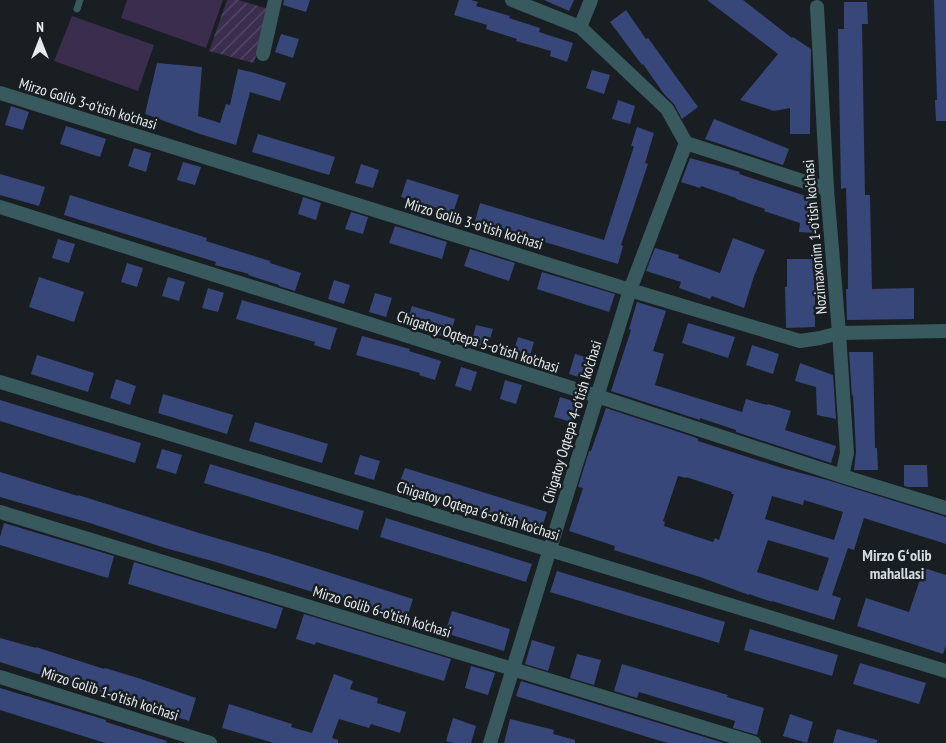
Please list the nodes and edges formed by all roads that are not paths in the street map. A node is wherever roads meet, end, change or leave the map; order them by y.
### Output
1 (80, 0) edge
2 (275, 0) edge
3 (512, 0) edge
4 (591, 0) edge
5 (816, 2) edge
6 (76, 9) dead end
7 (580, 28) junction
8 (263, 54) dead end
9 (0, 93) edge
10 (686, 144) junction
11 (827, 189) junction
12 (0, 207) edge
13 (630, 290) junction
14 (946, 330) edge
15 (839, 333) junction
16 (0, 382) edge
17 (597, 396) junction
18 (842, 476) junction
19 (946, 508) edge
20 (0, 512) edge
21 (549, 549) junction
22 (512, 669) junction
23 (946, 671) edge
24 (0, 677) edge
25 (210, 743) edge
26 (490, 743) edge
27 (754, 743) edge

1 - 6 lane
2 - 8 street
3 - 7 street
4 - 7 street
5 - 11 street, Nozimaxonim 1-o'tish ko'chasi
7 - 10 street
9 - 13 street, Mirzo Golib 3-o'tish ko'chasi
10 - 11 street
10 - 13 street, Chigatoy Oqtepa 4-o'tish ko'chasi
11 - 15 street, Nozimaxonim 1-o'tish ko'chasi
12 - 17 street, Chigatoy Oqtepa 5-o'tish ko'chasi
13 - 15 street, Mirzo Golib 3-o'tish ko'chasi
13 - 17 street, Chigatoy Oqtepa 4-o'tish ko'chasi
14 - 15 street, Mirzo Golib 3-o'tish ko'chasi
15 - 18 street, Nozimaxonim 1-o'tish ko'chasi
16 - 21 street, Chigatoy Oqtepa 6-o'tish ko'chasi
17 - 18 street, Chigatoy Oqtepa 5-o'tish ko'chasi
17 - 21 street, Chigatoy Oqtepa 4-o'tish ko'chasi
18 - 19 street, Chigatoy Oqtepa 5-o'tish ko'chasi
20 - 22 street, Mirzo Golib 6-o'tish ko'chasi
21 - 22 street, Chigatoy Oqtepa 4-o'tish ko'chasi
21 - 23 street, Chigatoy Oqtepa 6-o'tish ko'chasi
22 - 26 street, Chigatoy Oqtepa 4-o'tish ko'chasi
22 - 27 street, Mirzo Golib 6-o'tish ko'chasi
24 - 25 street, Mirzo Golib 1-o'tish ko'chasi

